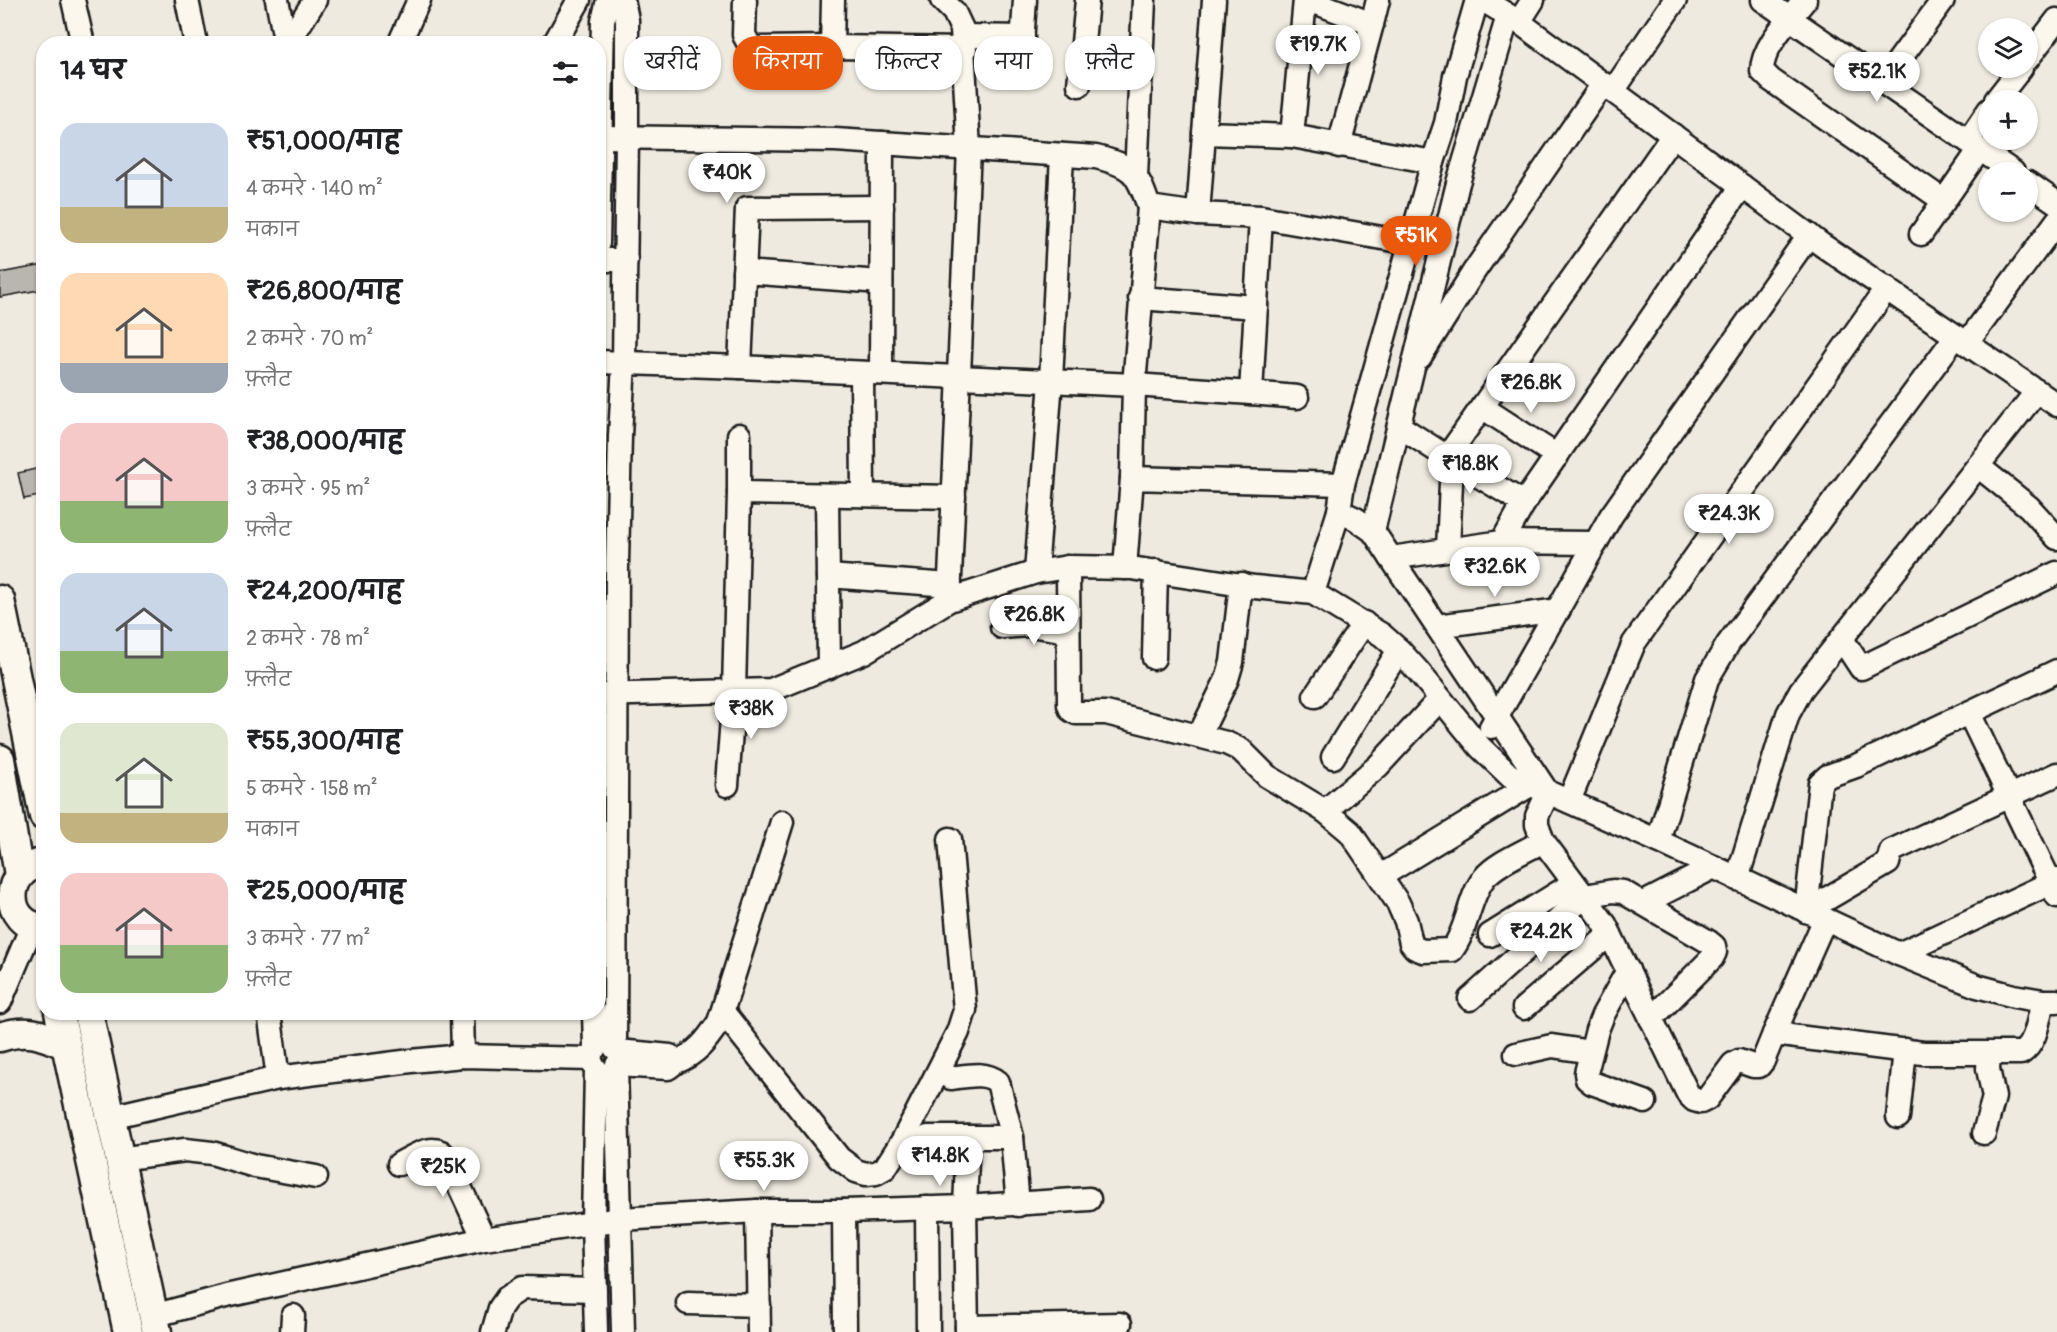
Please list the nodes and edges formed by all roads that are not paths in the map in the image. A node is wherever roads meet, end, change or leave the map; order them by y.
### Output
1 (73, 0) edge
2 (187, 0) edge
3 (277, 0) edge
4 (315, 0) edge
5 (419, 0) edge
6 (579, 0) edge
7 (608, 0) edge
8 (623, 0) edge
9 (744, 0) edge
10 (833, 0) edge
11 (942, 0) edge
12 (1025, 0) edge
13 (1087, 0) edge
14 (1144, 0) edge
15 (1214, 0) edge
16 (1307, 0) edge
17 (1378, 0) edge
18 (1477, 0) edge
19 (1483, 0) edge
20 (1533, 0) edge
21 (1763, 0) edge
22 (1805, 0) edge
23 (1943, 0) edge
24 (1669, 2) edge
25 (1514, 19) junction
26 (1790, 19) junction
27 (2057, 20) edge
28 (1372, 24) junction
29 (81, 36) edge
30 (194, 36) edge
31 (284, 36) edge
32 (291, 36) edge
33 (403, 36) edge
34 (559, 36) edge
35 (603, 36) edge
36 (745, 36) edge
37 (832, 36) edge
38 (1023, 36) edge
39 (1084, 36) edge
40 (974, 42) edge
41 (964, 43) junction
42 (2038, 45) edge
43 (843, 47) edge
44 (2013, 78) edge
45 (1882, 82) junction
46 (1608, 88) junction
47 (2004, 90) edge
48 (1204, 133) junction
49 (1672, 135) junction
50 (1292, 136) junction
51 (1978, 136) edge
52 (606, 137) edge
53 (627, 137) junction
54 (882, 143) junction
55 (1974, 145) junction
56 (1339, 146) junction
57 (969, 149) junction
58 (1062, 155) junction
59 (1433, 162) junction
60 (1999, 162) edge
61 (1136, 176) junction
62 (1742, 186) junction
63 (2038, 190) edge
64 (1944, 201) junction
65 (2057, 203) edge
66 (882, 207) junction
67 (1149, 207) junction
68 (1198, 214) junction
69 (1260, 217) junction
70 (2057, 221) edge
71 (1921, 234) dead end
72 (1809, 236) junction
73 (1411, 243) junction
74 (606, 260) edge
75 (626, 260) junction
76 (744, 272) junction
77 (881, 282) junction
78 (1887, 288) junction
79 (1140, 298) junction
80 (1256, 307) junction
81 (1961, 340) junction
82 (606, 362) edge
83 (624, 362) junction
84 (740, 367) junction
85 (1412, 369) junction
86 (872, 373) junction
87 (959, 377) junction
88 (1051, 381) junction
89 (1134, 385) junction
90 (2037, 392) junction
91 (1251, 393) junction
92 (1297, 397) dead end
93 (2057, 405) edge
94 (1482, 407) junction
95 (1399, 426) junction
96 (739, 435) dead end
97 (609, 437) edge
98 (1557, 456) junction
99 (1449, 459) junction
100 (1978, 466) junction
101 (1132, 478) junction
102 (1343, 484) junction
103 (739, 493) junction
104 (827, 495) junction
105 (863, 495) junction
106 (954, 497) junction
107 (1524, 504) junction
108 (1339, 511) junction
109 (1373, 531) junction
110 (2057, 538) edge
111 (1502, 542) junction
112 (1596, 543) junction
113 (1448, 549) junction
114 (1391, 558) junction
115 (608, 563) edge
116 (1068, 567) junction
117 (1125, 568) junction
118 (1156, 571) junction
119 (1036, 572) junction
120 (2057, 573) edge
121 (828, 576) junction
122 (1241, 584) junction
123 (949, 593) junction
124 (1313, 593) junction
125 (0, 600) edge
126 (1558, 610) junction
127 (1364, 623) junction
128 (1437, 626) junction
129 (1002, 627) dead end
130 (1068, 631) junction
131 (1842, 639) junction
132 (1399, 650) junction
133 (1154, 658) dead end
134 (829, 667) junction
135 (2057, 671) edge
136 (734, 691) junction
137 (607, 695) edge
138 (1316, 696) dead end
139 (1440, 699) junction
140 (1968, 713) junction
141 (1498, 717) junction
142 (1199, 736) junction
143 (1480, 747) junction
144 (1333, 757) dead end
145 (0, 759) edge
146 (2057, 774) edge
147 (36, 777) edge
148 (727, 785) dead end
149 (1539, 789) junction
150 (2010, 796) junction
151 (1569, 801) junction
152 (1325, 812) junction
153 (782, 822) dead end
154 (950, 839) dead end
155 (1543, 841) junction
156 (1659, 842) junction
157 (1714, 867) junction
158 (1381, 876) junction
159 (1737, 879) junction
160 (2055, 886) edge
161 (19, 889) edge
162 (1580, 890) junction
163 (1644, 903) junction
164 (1815, 915) junction
165 (36, 931) edge
166 (1610, 934) junction
167 (1490, 935) dead end
168 (36, 938) edge
169 (1899, 954) junction
170 (1628, 970) junction
171 (2047, 997) edge
172 (1470, 999) dead end
173 (0, 1002) edge
174 (1524, 1008) dead end
175 (723, 1012) junction
176 (1651, 1019) junction
177 (61, 1020) edge
178 (90, 1020) edge
179 (270, 1020) edge
180 (462, 1020) edge
181 (596, 1020) edge
182 (1774, 1034) junction
183 (0, 1037) edge
184 (66, 1045) junction
185 (1905, 1050) junction
186 (1591, 1052) junction
187 (1515, 1054) dead end
188 (1989, 1054) junction
189 (463, 1056) junction
190 (607, 1058) junction
191 (278, 1078) junction
192 (951, 1078) dead end
193 (1645, 1102) dead end
194 (110, 1117) junction
195 (1898, 1117) dead end
196 (1984, 1132) dead end
197 (928, 1137) dead end
198 (968, 1137) junction
199 (1012, 1137) junction
200 (119, 1159) junction
201 (399, 1164) dead end
202 (316, 1177) dead end
203 (1089, 1199) dead end
204 (1018, 1204) junction
205 (965, 1207) junction
206 (927, 1208) junction
207 (757, 1211) junction
208 (844, 1211) junction
209 (621, 1219) junction
210 (593, 1223) junction
211 (484, 1239) junction
212 (595, 1290) junction
213 (688, 1304) dead end
214 (759, 1305) junction
215 (155, 1324) edge
216 (1120, 1324) dead end
217 (967, 1330) edge
218 (128, 1332) edge
219 (493, 1332) edge
220 (596, 1332) edge
221 (623, 1332) edge
222 (759, 1332) edge
223 (845, 1332) edge
224 (928, 1332) edge

1 - 29 street
2 - 30 street
3 - 31 street
4 - 32 street
5 - 33 street
6 - 34 street
7 - 35 street
8 - 53 street
9 - 36 street
10 - 37 street
11 - 41 street
12 - 38 street
13 - 39 street
14 - 61 street
15 - 48 street
16 - 28 street
16 - 50 street
17 - 28 street
18 - 59 street
19 - 25 street
20 - 25 street
21 - 26 street
22 - 26 street
23 - 45 street
24 - 46 street
25 - 46 street
25 - 85 street
26 - 45 street
26 - 64 street
27 - 42 street
28 - 56 street
40 - 41 street
41 - 43 street
41 - 57 street
44 - 47 street
45 - 55 street
46 - 49 street
46 - 85 street
48 - 50 street
48 - 68 street
49 - 62 street
49 - 94 street
50 - 56 street
51 - 55 street
52 - 53 street
53 - 54 street
53 - 75 street
54 - 57 street
54 - 66 street
55 - 60 street
55 - 64 street
56 - 59 street
57 - 58 street
57 - 87 street
58 - 61 street
58 - 88 street
59 - 73 street
61 - 67 street
62 - 72 street
62 - 98 street
63 - 65 street
64 - 71 street
66 - 76 street
66 - 77 street
67 - 68 street
67 - 79 street
68 - 69 street
69 - 73 street
69 - 80 street
70 - 81 street
72 - 78 street
72 - 112 street
73 - 102 street
74 - 75 street
75 - 83 street
76 - 77 street
76 - 84 street
77 - 86 street
78 - 81 street
78 - 151 street
79 - 80 street
79 - 89 street
80 - 91 street
81 - 90 street
81 - 156 street
82 - 83 street
83 - 84 street
83 - 97 street
84 - 86 street
85 - 95 street
86 - 87 street
86 - 105 street
87 - 88 street
87 - 106 street
88 - 89 street
88 - 119 street
89 - 91 street
89 - 101 street
90 - 93 street
90 - 100 street
91 - 92 street
94 - 98 street
94 - 99 street
95 - 99 street
95 - 109 street
96 - 103 street
97 - 115 street
98 - 107 street
99 - 107 street
99 - 113 street
100 - 110 street
100 - 131 street
101 - 102 street
101 - 117 street
102 - 108 street
103 - 104 street
103 - 136 street
104 - 105 street
104 - 121 street
105 - 106 street
106 - 123 street
107 - 111 street
108 - 109 street
108 - 124 street
109 - 114 street
111 - 112 street
111 - 113 street
112 - 126 street
113 - 114 street
114 - 128 street
115 - 137 street
116 - 117 street
116 - 119 street
116 - 130 street
117 - 118 street
118 - 122 street
118 - 133 street
119 - 123 street
120 - 131 street
121 - 123 street
121 - 134 street
122 - 124 street
122 - 142 street
123 - 134 street
124 - 127 street
125 - 147 main road
126 - 128 street
126 - 141 street
127 - 132 street
127 - 138 street
128 - 141 street
129 - 130 street
130 - 142 street
131 - 159 street
132 - 139 street
132 - 144 street
134 - 136 street
135 - 140 street
136 - 137 street
136 - 148 street
137 - 190 street
139 - 143 street
139 - 152 street
140 - 150 street
140 - 164 street
141 - 143 street
141 - 149 street
142 - 152 street
143 - 149 street
145 - 161 main road
146 - 150 street
149 - 151 street
149 - 155 street
149 - 158 street
150 - 160 street
150 - 164 street
151 - 156 street
152 - 158 street
153 - 175 street
154 - 175 street
155 - 158 street
155 - 162 street
156 - 157 street
157 - 159 street
157 - 163 street
159 - 164 street
160 - 169 street
161 - 165 main road
162 - 163 street
162 - 166 street
162 - 167 street
162 - 172 street
163 - 176 street
164 - 169 street
164 - 182 street
166 - 170 street
166 - 174 street
168 - 173 street
169 - 171 street
170 - 176 street
170 - 186 street
171 - 188 street
175 - 190 street
176 - 182 street
177 - 184 main road
178 - 194 main road
179 - 191 street
180 - 189 street
181 - 190 street
182 - 185 street
183 - 184 main road
184 - 218 main road
185 - 188 street
185 - 195 street
186 - 187 street
186 - 193 street
188 - 196 street
189 - 190 street
189 - 191 street
190 - 209 street
190 - 210 street
191 - 194 street
192 - 199 street
194 - 200 main road
197 - 198 street
198 - 199 street
198 - 205 street
199 - 204 street
200 - 202 street
200 - 215 main road
201 - 211 street
203 - 204 street
204 - 205 street
205 - 206 street
205 - 217 street
206 - 208 street
206 - 224 street
207 - 208 street
207 - 209 street
207 - 214 street
208 - 223 street
209 - 210 street
209 - 221 street
210 - 211 street
210 - 212 street
211 - 215 street
212 - 219 street
212 - 220 street
213 - 214 street
214 - 222 street
216 - 217 street

